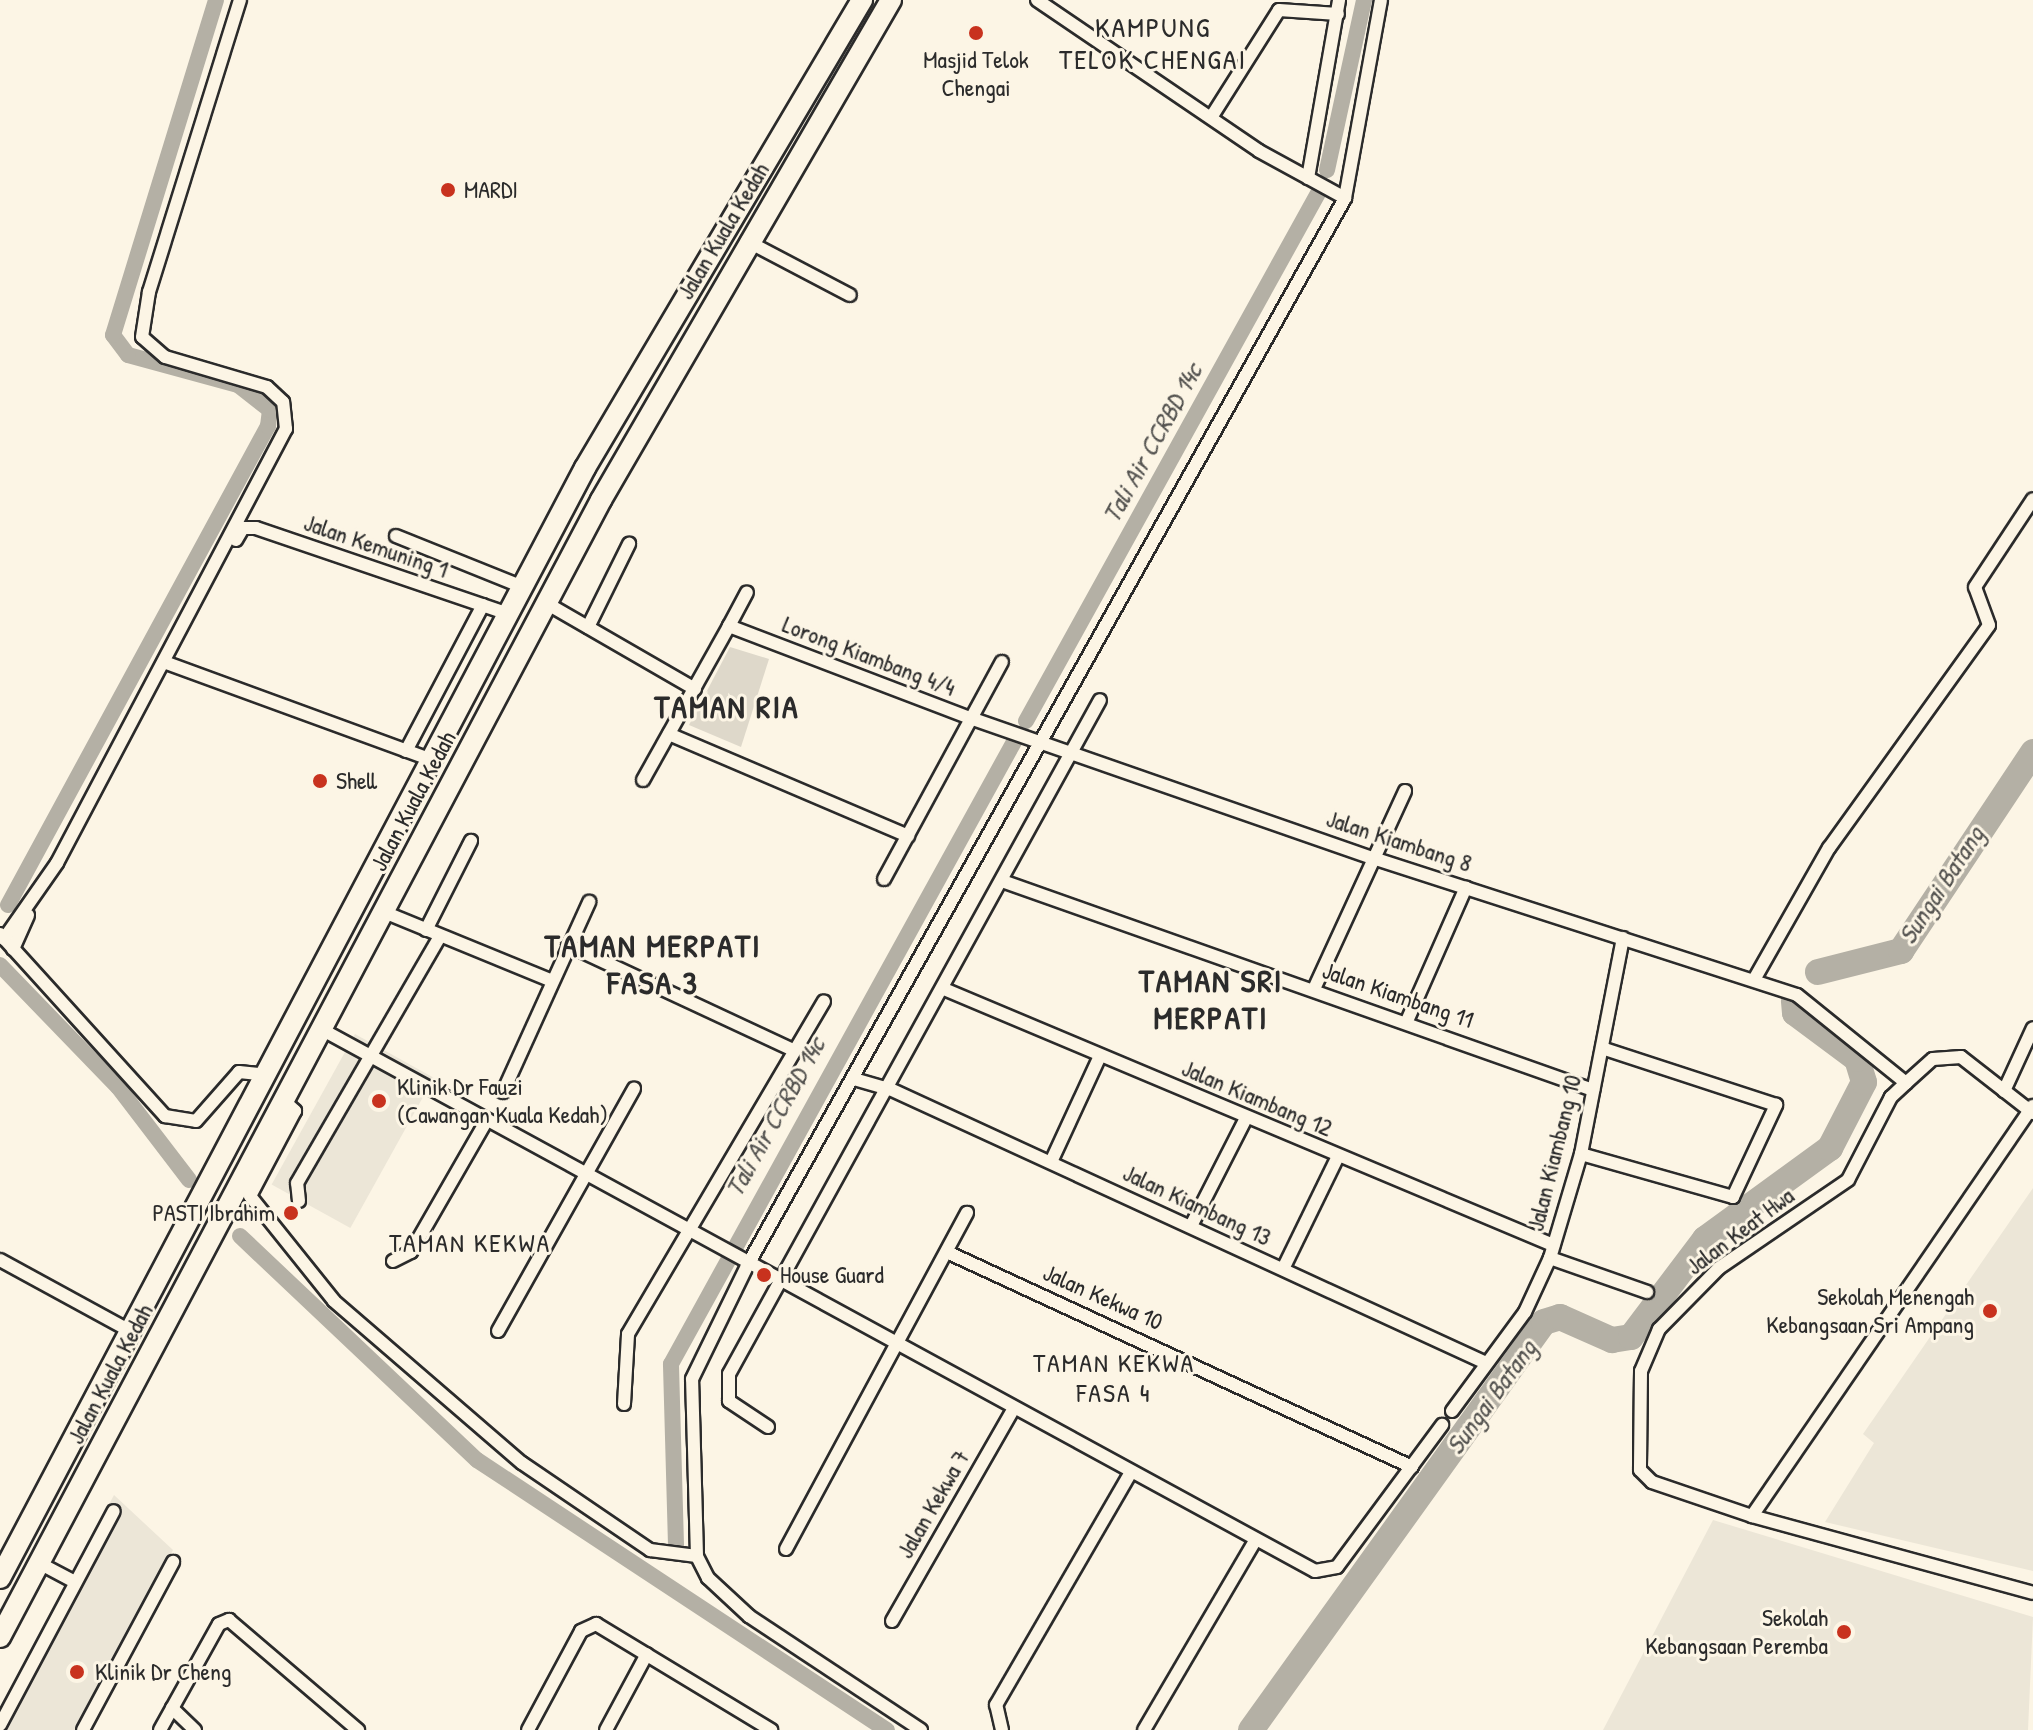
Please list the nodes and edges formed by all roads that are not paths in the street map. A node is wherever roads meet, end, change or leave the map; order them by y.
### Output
1 (240, 0) edge
2 (865, 0) edge
3 (891, 0) edge
4 (1037, 0) edge
5 (1339, 0) edge
6 (1381, 0) edge
7 (1338, 14) junction
8 (1212, 116) junction
9 (1308, 178) junction
10 (1345, 198) junction
11 (747, 241) junction
12 (850, 295) dead end
13 (2033, 499) edge
14 (396, 536) dead end
15 (236, 540) dead end
16 (629, 544) dead end
17 (523, 587) junction
18 (747, 592) dead end
19 (546, 603) junction
20 (483, 605) junction
21 (508, 614) junction
22 (729, 626) junction
23 (588, 627) junction
24 (164, 662) junction
25 (1002, 662) dead end
26 (695, 689) junction
27 (1100, 700) dead end
28 (973, 719) junction
29 (1012, 733) joint
30 (669, 734) junction
31 (1043, 743) junction
32 (406, 751) junction
33 (1075, 753) junction
34 (432, 760) junction
35 (643, 780) dead end
36 (1405, 791) dead end
37 (414, 792) junction
38 (908, 836) junction
39 (471, 841) dead end
40 (1376, 859) junction
41 (884, 879) dead end
42 (1005, 882) junction
43 (1466, 887) junction
44 (589, 902) dead end
45 (384, 912) junction
46 (426, 930) junction
47 (440, 936) junction
48 (1623, 938) junction
49 (6, 941) edge
50 (568, 945) junction
51 (1755, 978) junction
52 (550, 980) junction
53 (944, 989) junction
54 (1314, 989) junction
55 (824, 1001) dead end
56 (1407, 1021) junction
57 (2033, 1028) edge
58 (321, 1029) junction
59 (1602, 1048) junction
60 (793, 1050) junction
61 (1100, 1056) junction
62 (370, 1057) junction
63 (266, 1075) junction
64 (854, 1079) junction
65 (1906, 1083) junction
66 (634, 1089) dead end
67 (890, 1089) junction
68 (1593, 1090) junction
69 (2004, 1091) junction
70 (503, 1092) dead end
71 (284, 1101) junction
72 (2032, 1110) edge
73 (1246, 1118) junction
74 (487, 1120) junction
75 (1581, 1154) junction
76 (1338, 1156) junction
77 (1051, 1162) junction
78 (587, 1173) junction
79 (299, 1201) dead end
80 (967, 1213) dead end
81 (1191, 1226) junction
82 (686, 1229) junction
83 (1552, 1251) junction
84 (949, 1253) junction
85 (0, 1260) edge
86 (393, 1261) dead end
87 (747, 1266) junction
88 (1283, 1269) junction
89 (780, 1284) junction
90 (1647, 1292) dead end
91 (130, 1331) junction
92 (498, 1331) dead end
93 (899, 1346) junction
94 (1486, 1363) junction
95 (624, 1404) dead end
96 (1013, 1410) junction
97 (1452, 1411) dead end
98 (1442, 1425) dead end
99 (768, 1427) dead end
100 (1412, 1467) junction
101 (1130, 1474) junction
102 (114, 1511) dead end
103 (1752, 1516) junction
104 (1256, 1539) junction
105 (7, 1549) edge
106 (786, 1549) dead end
107 (697, 1556) junction
108 (173, 1562) dead end
109 (39, 1563) junction
110 (0, 1578) edge
111 (75, 1582) junction
112 (2033, 1593) edge
113 (892, 1621) dead end
114 (0, 1637) edge
115 (647, 1654) junction
116 (172, 1708) junction
117 (0, 1725) edge
118 (762, 1728) edge
119 (83, 1730) edge
120 (160, 1730) edge
121 (195, 1730) edge
122 (358, 1730) edge
123 (528, 1730) edge
124 (606, 1730) edge
125 (921, 1730) edge
126 (1002, 1730) edge
127 (1144, 1730) edge

1 - 24 street
2 - 17 main road, Jalan Kuala Kedah
3 - 11 main road, Jalan Kuala Kedah
4 - 8 street
5 - 7 street
6 - 10 street
7 - 8 street
7 - 9 street
8 - 9 street
9 - 10 street
10 - 31 street
11 - 12 street
11 - 19 main road, Jalan Kuala Kedah
13 - 51 street
14 - 17 street
15 - 20 street, Jalan Kemuning 1
16 - 23 street
17 - 21 main road, Jalan Kuala Kedah
18 - 22 street
19 - 23 street
19 - 37 main road
19 - 45 main road, Jalan Kuala Kedah
20 - 21 street, Jalan Kemuning 1
20 - 32 street
21 - 34 main road, Jalan Kuala Kedah
22 - 26 street
22 - 28 street, Lorong Kiambang 4/4
23 - 26 street
24 - 32 street
24 - 49 street
25 - 28 street
26 - 30 street
27 - 33 street
28 - 29 street, Lorong Kiambang 4/4
28 - 38 street
29 - 31 street, Jalan Kiambang 8
30 - 35 street
30 - 38 street
31 - 33 street, Jalan Kiambang 8
31 - 64 street
32 - 34 street
33 - 40 street, Jalan Kiambang 8
33 - 42 street
34 - 37 main road, Jalan Kuala Kedah
36 - 40 street
37 - 63 main road, Jalan Kuala Kedah
38 - 41 street
39 - 46 street
40 - 43 street, Jalan Kiambang 8
40 - 54 street
42 - 53 street
42 - 54 street, Jalan Kiambang 11
43 - 48 street, Jalan Kiambang 8
43 - 56 street
44 - 50 street
45 - 46 street
45 - 58 main road, Jalan Kuala Kedah
46 - 47 street
47 - 52 street
47 - 62 street
48 - 51 street, Jalan Kiambang 8
48 - 59 street, Jalan Kiambang 10
49 - 63 street
50 - 52 street
50 - 60 street
51 - 65 street, Jalan Kiambang 8
52 - 70 street
53 - 61 street, Jalan Kiambang 12
53 - 67 street
54 - 56 street, Jalan Kiambang 11
55 - 60 street
56 - 68 street, Jalan Kiambang 11
57 - 69 street
58 - 62 street
58 - 71 main road, Jalan Kuala Kedah
59 - 68 street, Jalan Kiambang 10
59 - 75 street
60 - 82 street
61 - 73 street, Jalan Kiambang 12
61 - 77 street
62 - 74 street
62 - 79 street
63 - 91 main road, Jalan Kuala Kedah
64 - 67 street, Jalan Kiambang 13
64 - 87 street
65 - 69 street, Jalan Keat Hwa
65 - 103 street, Jalan Keat Hwa
66 - 78 street
67 - 77 street, Jalan Kiambang 13
67 - 89 street
68 - 75 street, Jalan Kiambang 10
69 - 72 street, Jalan Keat Hwa
71 - 107 street
71 - 109 main road, Jalan Kuala Kedah
72 - 103 street
73 - 76 street, Jalan Kiambang 12
73 - 81 street
74 - 78 street
74 - 86 street
75 - 83 street, Jalan Kiambang 10
76 - 83 street, Jalan Kiambang 12
76 - 88 street
77 - 81 street, Jalan Kiambang 13
78 - 82 street
78 - 92 street
80 - 84 street
81 - 88 street, Jalan Kiambang 13
82 - 87 street
82 - 95 street
83 - 90 street, Jalan Kiambang 12
83 - 94 street, Jalan Kiambang 10
84 - 93 street
84 - 100 street, Jalan Kekwa 10
85 - 91 street
87 - 89 street
87 - 107 street
88 - 94 street, Jalan Kiambang 13
89 - 93 street
89 - 99 street
91 - 105 main road, Jalan Kuala Kedah
93 - 96 street
93 - 106 street
94 - 97 street, Jalan Kiambang 10
96 - 101 street
96 - 113 street, Jalan Kekwa 7
98 - 100 street
100 - 104 street
101 - 104 street
101 - 126 street
102 - 111 street
103 - 112 street, Jalan Keat Hwa
104 - 127 street
105 - 110 main road, Jalan Kuala Kedah
107 - 125 street
108 - 119 street
109 - 111 street
109 - 114 main road, Jalan Kuala Kedah
111 - 117 street
115 - 118 street
115 - 123 street
115 - 124 street
116 - 120 street
116 - 121 street
116 - 122 street

